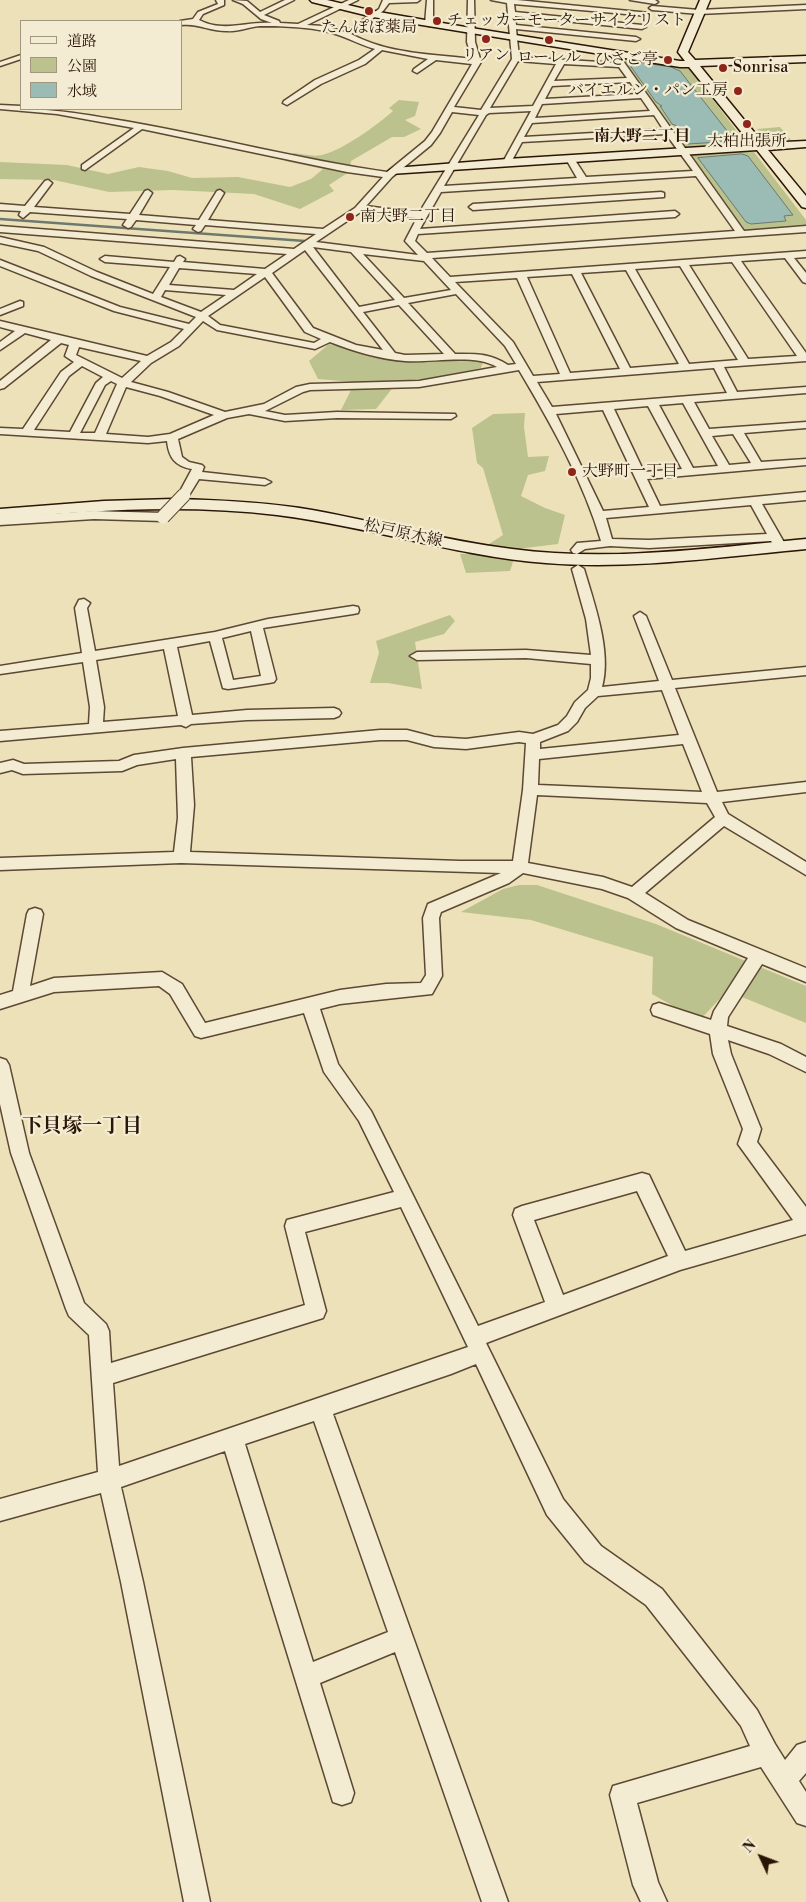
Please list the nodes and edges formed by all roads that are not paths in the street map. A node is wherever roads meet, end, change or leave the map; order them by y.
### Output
1 (219, 0) edge
2 (236, 0) edge
3 (291, 0) edge
4 (314, 0) edge
5 (355, 0) edge
6 (417, 0) edge
7 (430, 0) edge
8 (471, 0) edge
9 (494, 0) edge
10 (633, 0) edge
11 (705, 0) edge
12 (800, 0) edge
13 (386, 1) edge
14 (512, 1) edge
15 (806, 3) edge
16 (341, 6) junction
17 (653, 6) edge
18 (806, 7) edge
19 (699, 12) junction
20 (258, 14) junction
21 (373, 14) junction
22 (512, 14) junction
23 (195, 21) junction
24 (182, 23) edge
25 (429, 24) junction
26 (278, 26) junction
27 (296, 26) junction
28 (642, 26) junction
29 (513, 27) junction
30 (471, 31) junction
31 (272, 34) dead end
32 (346, 34) junction
33 (514, 38) junction
34 (636, 39) junction
35 (380, 48) junction
36 (613, 53) junction
37 (435, 54) junction
38 (627, 56) junction
39 (20, 57) edge
40 (516, 59) junction
41 (806, 59) edge
42 (477, 62) junction
43 (561, 62) junction
44 (0, 64) edge
45 (693, 64) junction
46 (620, 65) junction
47 (418, 71) dead end
48 (632, 80) junction
49 (549, 84) junction
50 (643, 96) junction
51 (287, 103) dead end
52 (538, 105) junction
53 (0, 107) edge
54 (20, 109) edge
55 (449, 109) junction
56 (34, 110) edge
57 (485, 112) junction
58 (655, 113) junction
59 (529, 121) junction
60 (140, 127) junction
61 (668, 132) junction
62 (519, 140) junction
63 (806, 144) edge
64 (759, 147) junction
65 (682, 152) junction
66 (570, 159) junction
67 (507, 162) junction
68 (84, 166) dead end
69 (452, 167) junction
70 (391, 173) junction
71 (697, 173) junction
72 (649, 176) junction
73 (582, 180) junction
74 (48, 184) dead end
75 (440, 189) junction
76 (220, 193) dead end
77 (148, 194) dead end
78 (806, 204) edge
79 (0, 207) edge
80 (473, 207) junction
81 (359, 208) junction
82 (28, 209) junction
83 (675, 215) junction
84 (422, 216) junction
85 (133, 218) junction
86 (202, 222) junction
87 (0, 229) edge
88 (806, 229) edge
89 (12, 230) junction
90 (325, 232) junction
91 (414, 232) junction
92 (742, 234) junction
93 (551, 235) junction
94 (1, 241) edge
95 (189, 244) junction
96 (306, 245) junction
97 (112, 249) junction
98 (355, 251) junction
99 (296, 252) junction
100 (648, 253) junction
101 (806, 254) edge
102 (788, 256) junction
103 (426, 257) junction
104 (735, 260) junction
105 (0, 263) edge
106 (683, 263) junction
107 (176, 265) junction
108 (629, 267) junction
109 (575, 271) junction
110 (266, 272) junction
111 (94, 274) junction
112 (521, 275) junction
113 (448, 280) junction
114 (806, 280) edge
115 (162, 287) junction
116 (458, 291) junction
117 (237, 293) junction
118 (155, 299) junction
119 (402, 302) junction
120 (20, 304) dead end
121 (357, 310) junction
122 (0, 312) edge
123 (202, 316) junction
124 (0, 324) edge
125 (190, 327) junction
126 (23, 330) junction
127 (330, 338) junction
128 (59, 339) junction
129 (74, 343) junction
130 (0, 347) edge
131 (391, 354) junction
132 (453, 358) junction
133 (805, 358) edge
134 (150, 360) junction
135 (80, 362) junction
136 (745, 363) junction
137 (717, 365) junction
138 (522, 366) junction
139 (686, 367) junction
140 (505, 368) junction
141 (627, 372) junction
142 (110, 377) junction
143 (566, 377) junction
144 (530, 379) junction
145 (123, 383) junction
146 (0, 386) edge
147 (806, 390) edge
148 (734, 396) junction
149 (687, 400) junction
150 (652, 403) junction
151 (607, 406) junction
152 (251, 411) junction
153 (549, 411) junction
154 (224, 415) junction
155 (451, 416) dead end
156 (806, 425) edge
157 (737, 431) junction
158 (1, 432) edge
159 (26, 433) junction
160 (705, 433) junction
161 (73, 436) junction
162 (172, 437) junction
163 (99, 438) junction
164 (806, 462) edge
165 (758, 466) junction
166 (725, 469) junction
167 (689, 472) junction
168 (196, 475) junction
169 (640, 476) junction
170 (265, 482) dead end
171 (806, 496) edge
172 (755, 501) junction
173 (656, 510) junction
174 (0, 514) edge
175 (599, 515) junction
176 (0, 521) edge
177 (778, 541) junction
178 (607, 542) junction
179 (806, 544) edge
180 (577, 550) dead end
181 (578, 569) dead end
182 (84, 603) dead end
183 (353, 610) dead end
184 (640, 616) dead end
185 (256, 626) junction
186 (215, 636) junction
187 (170, 644) junction
188 (417, 656) dead end
189 (91, 657) junction
190 (598, 660) junction
191 (0, 670) edge
192 (806, 671) edge
193 (668, 685) junction
194 (594, 692) junction
195 (334, 713) dead end
196 (186, 722) junction
197 (96, 728) junction
198 (0, 736) edge
199 (533, 739) junction
200 (688, 739) junction
201 (183, 752) junction
202 (532, 755) junction
203 (0, 768) edge
204 (806, 787) edge
205 (530, 790) junction
206 (712, 798) junction
207 (723, 818) junction
208 (182, 857) junction
209 (0, 864) edge
210 (520, 867) junction
211 (806, 869) edge
212 (634, 894) junction
213 (35, 914) dead end
214 (759, 955) junction
215 (806, 975) edge
216 (20, 996) junction
217 (0, 1002) edge
218 (310, 1005) junction
219 (659, 1010) dead end
220 (718, 1031) junction
221 (0, 1065) edge
222 (806, 1065) edge
223 (406, 1198) junction
224 (806, 1224) edge
225 (680, 1262) junction
226 (557, 1306) junction
227 (476, 1345) junction
228 (102, 1376) junction
229 (320, 1408) junction
230 (232, 1438) junction
231 (109, 1480) junction
232 (0, 1510) edge
233 (402, 1638) junction
234 (306, 1677) junction
235 (766, 1753) junction
236 (806, 1754) edge
237 (785, 1780) junction
238 (342, 1793) dead end
239 (806, 1814) edge
240 (197, 1902) edge
241 (494, 1902) edge
242 (654, 1902) edge

1 - 23 street
2 - 20 street
3 - 20 street
4 - 16 street
5 - 16 street
6 - 13 street
7 - 25 street
8 - 30 street
9 - 14 street
10 - 17 street
11 - 19 street
12 - 15 street
13 - 21 street
14 - 17 street
14 - 22 street
16 - 21 street
16 - 27 street
17 - 19 street
17 - 28 street
18 - 19 street
19 - 45 street
20 - 27 street
21 - 25 street
21 - 32 street
22 - 28 street
22 - 29 street
23 - 24 street
23 - 26 street
25 - 30 street
26 - 27 street
26 - 31 street
27 - 32 street
28 - 34 street
29 - 33 street
29 - 34 street
30 - 33 street
30 - 42 street
32 - 35 street
33 - 36 street
33 - 40 street
34 - 38 street
35 - 37 street
35 - 51 street
36 - 38 street
36 - 46 street
37 - 42 street
37 - 47 street
38 - 45 street
39 - 44 street
40 - 43 street
40 - 57 street
41 - 45 street
42 - 55 street
43 - 46 street
43 - 49 street
45 - 64 street
46 - 48 street
48 - 49 street
48 - 50 street
49 - 52 street
50 - 52 street
50 - 58 street
52 - 57 street
52 - 59 street
53 - 54 street
55 - 57 street
55 - 70 street
56 - 60 street
57 - 69 street
58 - 59 street
58 - 61 street
59 - 62 street
60 - 68 street
60 - 70 street
61 - 62 street
61 - 65 street
62 - 67 street
63 - 64 street
64 - 65 street
64 - 78 street
65 - 66 street
65 - 71 street
66 - 67 street
66 - 73 street
67 - 69 street
69 - 70 street
69 - 75 street
70 - 81 street
71 - 72 street
71 - 92 street
72 - 73 street
72 - 83 street
73 - 80 street
74 - 82 street
75 - 80 street
75 - 84 street
76 - 86 street
77 - 85 street
79 - 82 street
80 - 83 street
80 - 91 street
80 - 93 street
81 - 84 street
81 - 90 street
82 - 85 street
82 - 89 street
83 - 92 street
83 - 93 street
83 - 100 street
84 - 91 street
85 - 86 street
85 - 97 street
86 - 90 street
86 - 95 street
87 - 89 street
88 - 92 street
89 - 94 street
89 - 97 street
90 - 96 street
91 - 103 street
93 - 100 street
93 - 103 street
94 - 111 street
95 - 97 street
95 - 99 street
95 - 107 street
96 - 98 street
96 - 99 street
96 - 121 street
97 - 107 street
97 - 111 street
98 - 103 street
98 - 119 street
99 - 110 street
100 - 106 street
100 - 108 street
101 - 102 street
102 - 104 street
102 - 114 street
103 - 113 street
104 - 106 street
104 - 133 street
105 - 125 street
106 - 136 street
107 - 110 street
107 - 115 street
108 - 109 street
108 - 139 street
109 - 112 street
109 - 141 street
110 - 117 street
110 - 127 street
111 - 118 street
112 - 113 street
112 - 143 street
113 - 116 street
115 - 117 street
115 - 118 street
116 - 119 street
116 - 138 street
117 - 123 street
118 - 123 street
119 - 121 street
119 - 132 street
120 - 122 street
121 - 131 street
123 - 125 street
123 - 127 street
124 - 126 street
125 - 134 street
126 - 128 street
126 - 130 street
127 - 131 street
128 - 129 street
128 - 146 street
129 - 134 street
129 - 135 street
131 - 132 street
132 - 140 street
133 - 136 street
134 - 145 street
135 - 142 street
135 - 159 street
136 - 137 street
137 - 139 street
137 - 148 street
138 - 140 street
138 - 144 street
139 - 141 street
140 - 152 street
141 - 143 street
142 - 145 street
142 - 161 street
143 - 144 street
144 - 153 street
145 - 154 street
145 - 163 street
147 - 148 street
148 - 149 street
149 - 150 street
149 - 160 street
150 - 151 street
150 - 167 street
151 - 153 street
151 - 169 street
152 - 154 street
152 - 155 street
153 - 175 street
154 - 162 street
156 - 157 street
157 - 160 street
157 - 165 street
158 - 159 street
159 - 161 street
160 - 166 street
161 - 163 street
162 - 163 street
162 - 168 street
164 - 165 street
165 - 166 street
166 - 167 street
167 - 169 street
168 - 170 street
168 - 176 street, bridge
169 - 173 street
171 - 172 street
172 - 173 street
172 - 177 street
173 - 175 street
174 - 177 street, 松戸原木線
175 - 178 street
177 - 178 street
177 - 179 street, 松戸原木線
178 - 180 street
181 - 190 street
182 - 189 street
183 - 185 street
184 - 193 street
185 - 186 street
185 - 186 street
186 - 187 street
187 - 189 street
187 - 196 street
188 - 190 street
189 - 191 street
189 - 197 street
190 - 194 street
192 - 193 street
193 - 194 street
193 - 200 street
194 - 199 street
195 - 196 street
196 - 197 street
197 - 198 street
199 - 201 street
199 - 202 street
200 - 202 street
200 - 206 street
201 - 203 street
201 - 208 street
202 - 205 street
204 - 206 street
205 - 206 street
205 - 210 street
206 - 207 street
207 - 211 street
207 - 212 street
208 - 209 street
208 - 210 street
210 - 212 street
210 - 218 street
212 - 214 street
213 - 216 street
214 - 215 street
214 - 220 street
216 - 217 street
216 - 218 street
218 - 223 street
219 - 220 street
220 - 222 street
220 - 224 street
221 - 228 street
223 - 227 street
223 - 228 street
224 - 225 street
225 - 226 street
225 - 226 street
226 - 227 street
227 - 229 street
227 - 235 street
228 - 231 street
229 - 230 street
229 - 233 street
230 - 231 street
230 - 234 street
231 - 232 street
231 - 240 street
233 - 234 street
233 - 241 street
234 - 238 street
235 - 237 street
235 - 242 street
236 - 237 street
237 - 239 street

